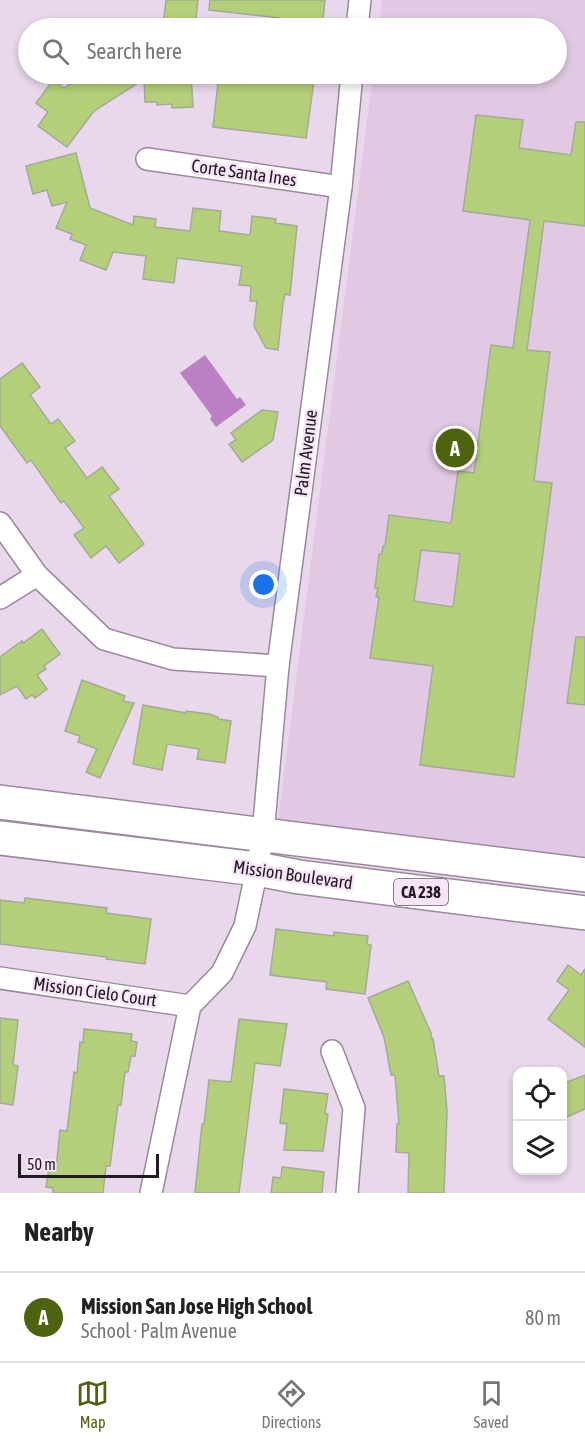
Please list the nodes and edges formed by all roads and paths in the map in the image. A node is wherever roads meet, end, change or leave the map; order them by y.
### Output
1 (360, 0) edge
2 (358, 18) edge
3 (351, 84) edge
4 (147, 159) dead end
5 (341, 187) junction
6 (0, 523) edge
7 (37, 575) junction
8 (0, 598) edge
9 (278, 666) junction
10 (0, 802) edge
11 (263, 834) junction
12 (0, 838) edge
13 (257, 869) junction
14 (585, 875) edge
15 (585, 913) edge
16 (0, 978) edge
17 (190, 1006) junction
18 (332, 1052) dead end
19 (151, 1193) edge
20 (347, 1193) edge

1 - 2 street
3 - 5 street, Palm Avenue
4 - 5 street, Corte Santa Ines
5 - 9 street, Palm Avenue
6 - 7 street
7 - 8 street
7 - 9 street
9 - 11 street, Palm Avenue
10 - 11 main road, Mission Boulevard / CA 238
11 - 13 street, Palm Avenue
11 - 14 main road, Mission Boulevard / CA 238
12 - 13 main road, Mission Boulevard / CA 238
13 - 15 main road, Mission Boulevard / CA 238
13 - 17 street, Palm Avenue
16 - 17 street, Mission Cielo Court
17 - 19 street
18 - 20 street

